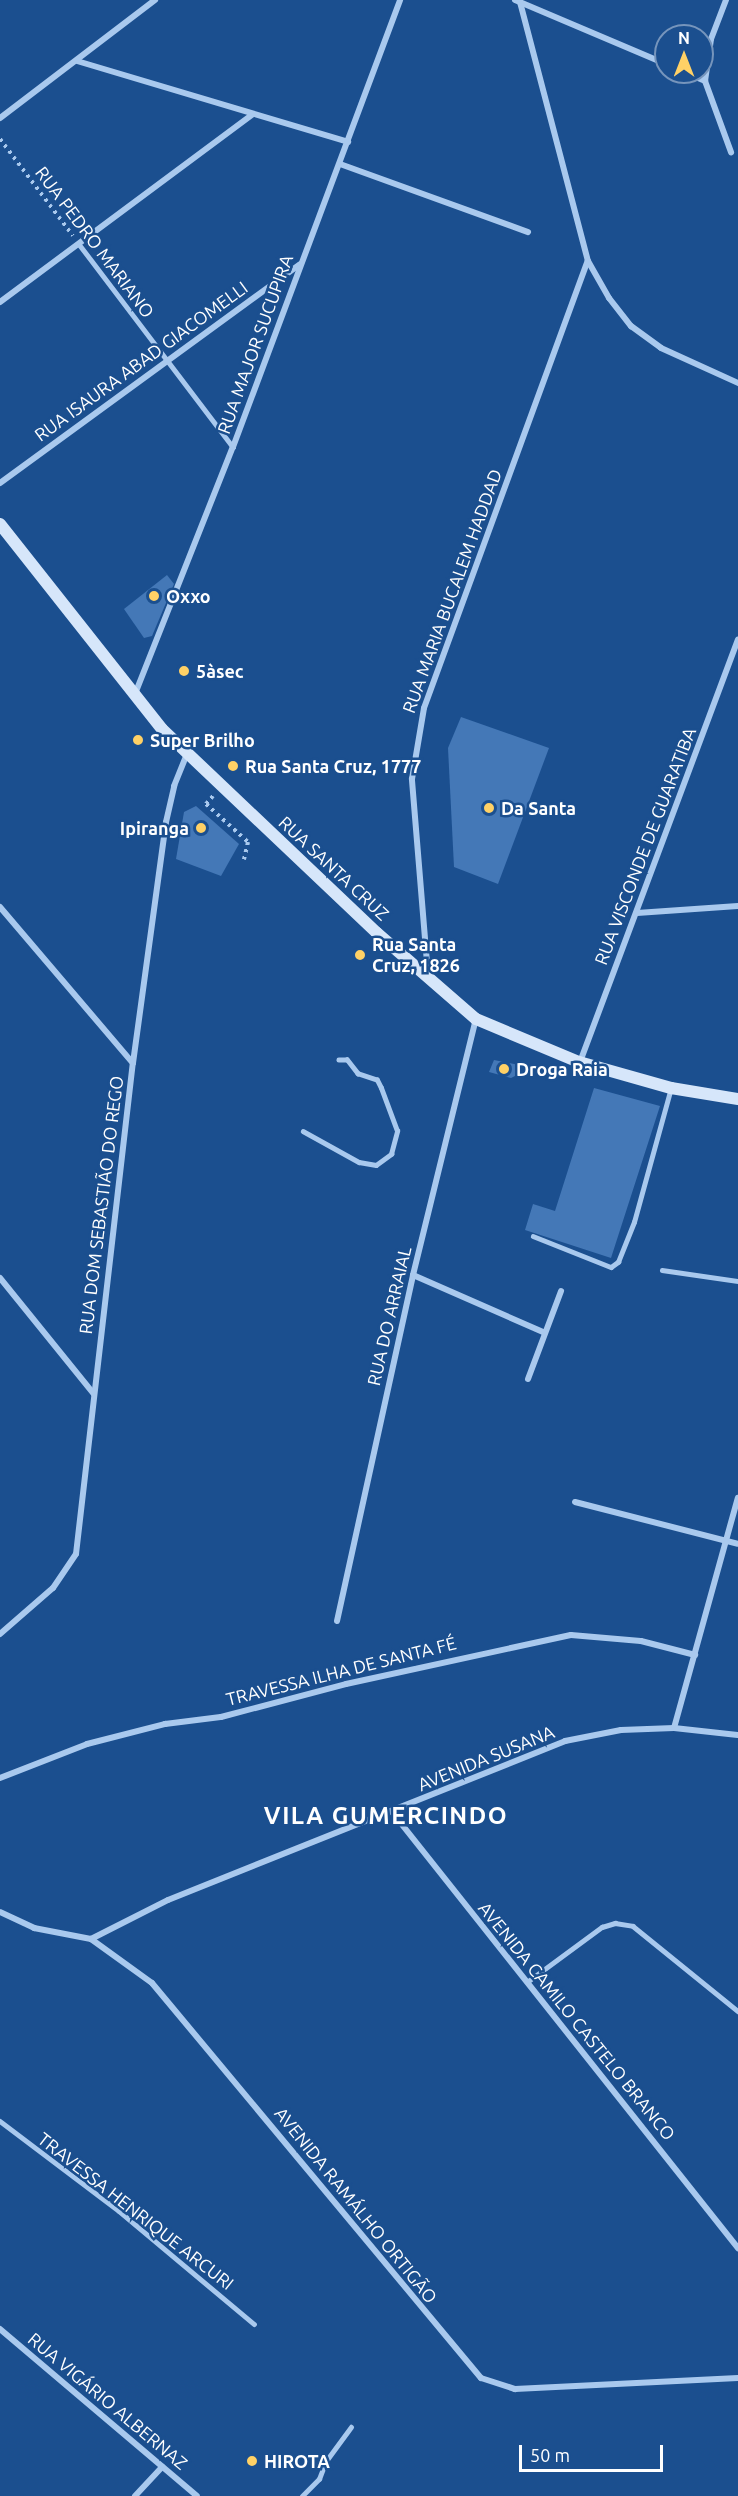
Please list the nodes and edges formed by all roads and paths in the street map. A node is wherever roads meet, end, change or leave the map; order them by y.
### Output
1 (155, 0) edge
2 (400, 0) edge
3 (726, 0) edge
4 (518, 1) edge
5 (714, 31) edge
6 (654, 59) edge
7 (77, 61) junction
8 (706, 84) edge
9 (253, 114) junction
10 (0, 118) edge
11 (0, 139) edge
12 (348, 142) junction
13 (731, 152) dead end
14 (340, 164) junction
15 (528, 232) dead end
16 (79, 244) junction
17 (588, 261) junction
18 (300, 264) junction
19 (0, 302) edge
20 (168, 361) junction
21 (738, 383) edge
22 (233, 447) junction
23 (0, 483) edge
24 (0, 524) edge
25 (738, 640) edge
26 (134, 696) junction
27 (187, 754) junction
28 (221, 787) junction
29 (244, 860) dead end
30 (738, 906) edge
31 (0, 907) edge
32 (637, 913) junction
33 (429, 979) junction
34 (476, 1019) junction
35 (339, 1060) dead end
36 (579, 1062) junction
37 (133, 1063) junction
38 (671, 1088) junction
39 (738, 1099) edge
40 (303, 1131) dead end
41 (533, 1236) dead end
42 (662, 1270) dead end
43 (413, 1275) junction
44 (0, 1278) edge
45 (738, 1281) edge
46 (561, 1291) dead end
47 (543, 1332) junction
48 (528, 1379) dead end
49 (94, 1395) junction
50 (738, 1498) edge
51 (575, 1502) dead end
52 (727, 1541) junction
53 (738, 1544) edge
54 (338, 1622) dead end
55 (0, 1634) edge
56 (695, 1655) junction
57 (674, 1728) junction
58 (738, 1735) edge
59 (0, 1778) edge
60 (392, 1812) junction
61 (0, 1912) edge
62 (91, 1939) junction
63 (527, 1982) junction
64 (738, 2010) edge
65 (0, 2121) edge
66 (738, 2248) edge
67 (254, 2324) dead end
68 (0, 2329) edge
69 (738, 2378) edge
70 (351, 2427) dead end
71 (162, 2467) junction
72 (135, 2496) edge
73 (197, 2496) edge
74 (302, 2496) edge

1 - 7 street
2 - 12 street, RUA MAJOR SUCUPIRA
3 - 5 street
4 - 6 street
4 - 17 street
7 - 9 street
7 - 10 street
8 - 13 street
9 - 12 street
9 - 16 street
11 - 16 path, RUA PEDRO MARIANO
12 - 14 street, RUA MAJOR SUCUPIRA
14 - 15 street
14 - 18 street, RUA MAJOR SUCUPIRA
16 - 19 street
16 - 20 lane, RUA PEDRO MARIANO
17 - 21 street
17 - 33 street, RUA MARIA BUCALEM HADDAD
18 - 20 street, RUA ISAURA ABAD GIACOMELLI
18 - 22 street, RUA MAJOR SUCUPIRA
20 - 22 lane, RUA PEDRO MARIANO
20 - 23 street, RUA ISAURA ABAD GIACOMELLI
22 - 26 street, RUA MAJOR SUCUPIRA
24 - 26 main road, RUA SANTA CRUZ
25 - 32 street, RUA VISCONDE DE GUARATIBA
26 - 27 main road, RUA SANTA CRUZ
27 - 28 main road, RUA SANTA CRUZ
27 - 37 street, RUA DOM SEBASTIÃO DO REGO
28 - 29 path
28 - 33 main road, RUA SANTA CRUZ
30 - 32 street
31 - 37 street
32 - 36 street, RUA VISCONDE DE GUARATIBA
33 - 34 main road, RUA SANTA CRUZ
34 - 36 main road, RUA SANTA CRUZ
34 - 43 street, RUA DO ARRAIAL
35 - 40 lane
36 - 38 main road, RUA SANTA CRUZ
37 - 49 street, RUA DOM SEBASTIÃO DO REGO
38 - 39 main road, RUA SANTA CRUZ
38 - 41 lane
42 - 45 lane
43 - 47 street
43 - 54 street, RUA DO ARRAIAL
44 - 49 street
46 - 47 street
47 - 48 street
49 - 55 street, RUA DOM SEBASTIÃO DO REGO
50 - 52 street
51 - 52 street
52 - 53 street
52 - 56 street
56 - 57 street
56 - 59 street, TRAVESSA ILHA DE SANTA FÉ
57 - 58 street, AVENIDA SUSANA
57 - 60 street, AVENIDA SUSANA
60 - 62 street, AVENIDA SUSANA
60 - 63 street, AVENIDA CAMILO CASTELO BRANCO
61 - 62 street, AVENIDA RAMÁLHO ORTIGÃO
62 - 69 street, AVENIDA RAMÁLHO ORTIGÃO
63 - 64 lane
63 - 66 street, AVENIDA CAMILO CASTELO BRANCO
65 - 67 lane, TRAVESSA HENRIQUE ARCURI
68 - 71 street, RUA VIGÁRIO ALBERNAZ
70 - 74 lane
71 - 72 street
71 - 73 street, RUA VIGÁRIO ALBERNAZ

